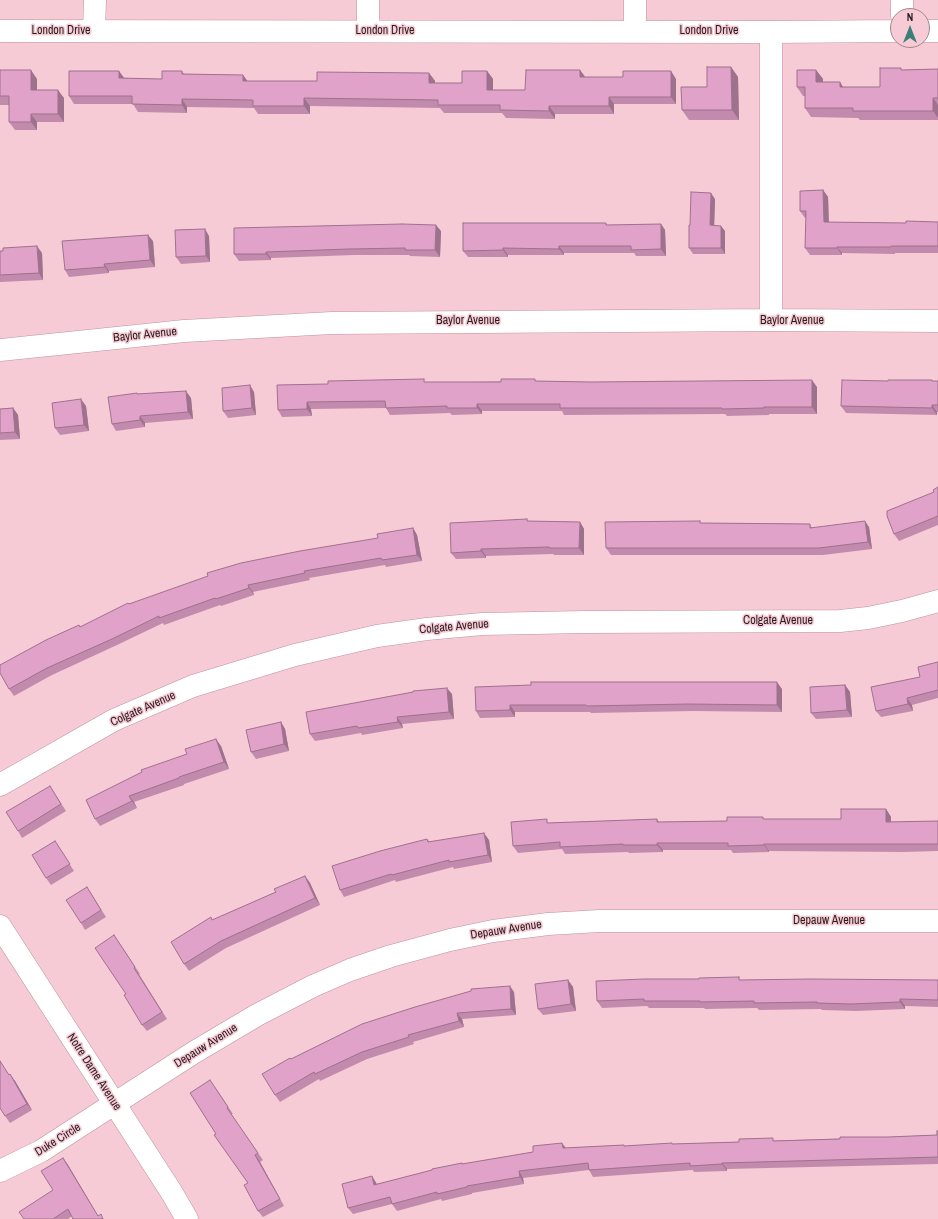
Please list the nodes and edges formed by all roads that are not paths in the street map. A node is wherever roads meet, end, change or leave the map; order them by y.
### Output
1 (95, 0) edge
2 (368, 0) edge
3 (635, 0) edge
4 (890, 30) edge
5 (0, 31) edge
6 (94, 31) junction
7 (368, 31) junction
8 (635, 31) junction
9 (771, 32) junction
10 (771, 320) junction
11 (938, 321) edge
12 (0, 350) edge
13 (938, 601) edge
14 (0, 785) edge
15 (938, 921) edge
16 (0, 926) edge
17 (114, 1104) junction
18 (0, 1171) edge
19 (187, 1219) edge

1 - 6 street
2 - 7 street
3 - 8 street
4 - 9 street, London Drive
5 - 6 street, London Drive
6 - 7 street, London Drive
7 - 8 street, London Drive
8 - 9 street, London Drive
9 - 10 street
10 - 11 street, Baylor Avenue
10 - 12 street, Baylor Avenue
13 - 14 street, Colgate Avenue
15 - 17 street, Depauw Avenue
16 - 17 street, Notre Dame Avenue
17 - 18 street, Duke Circle
17 - 19 street, Notre Dame Avenue

